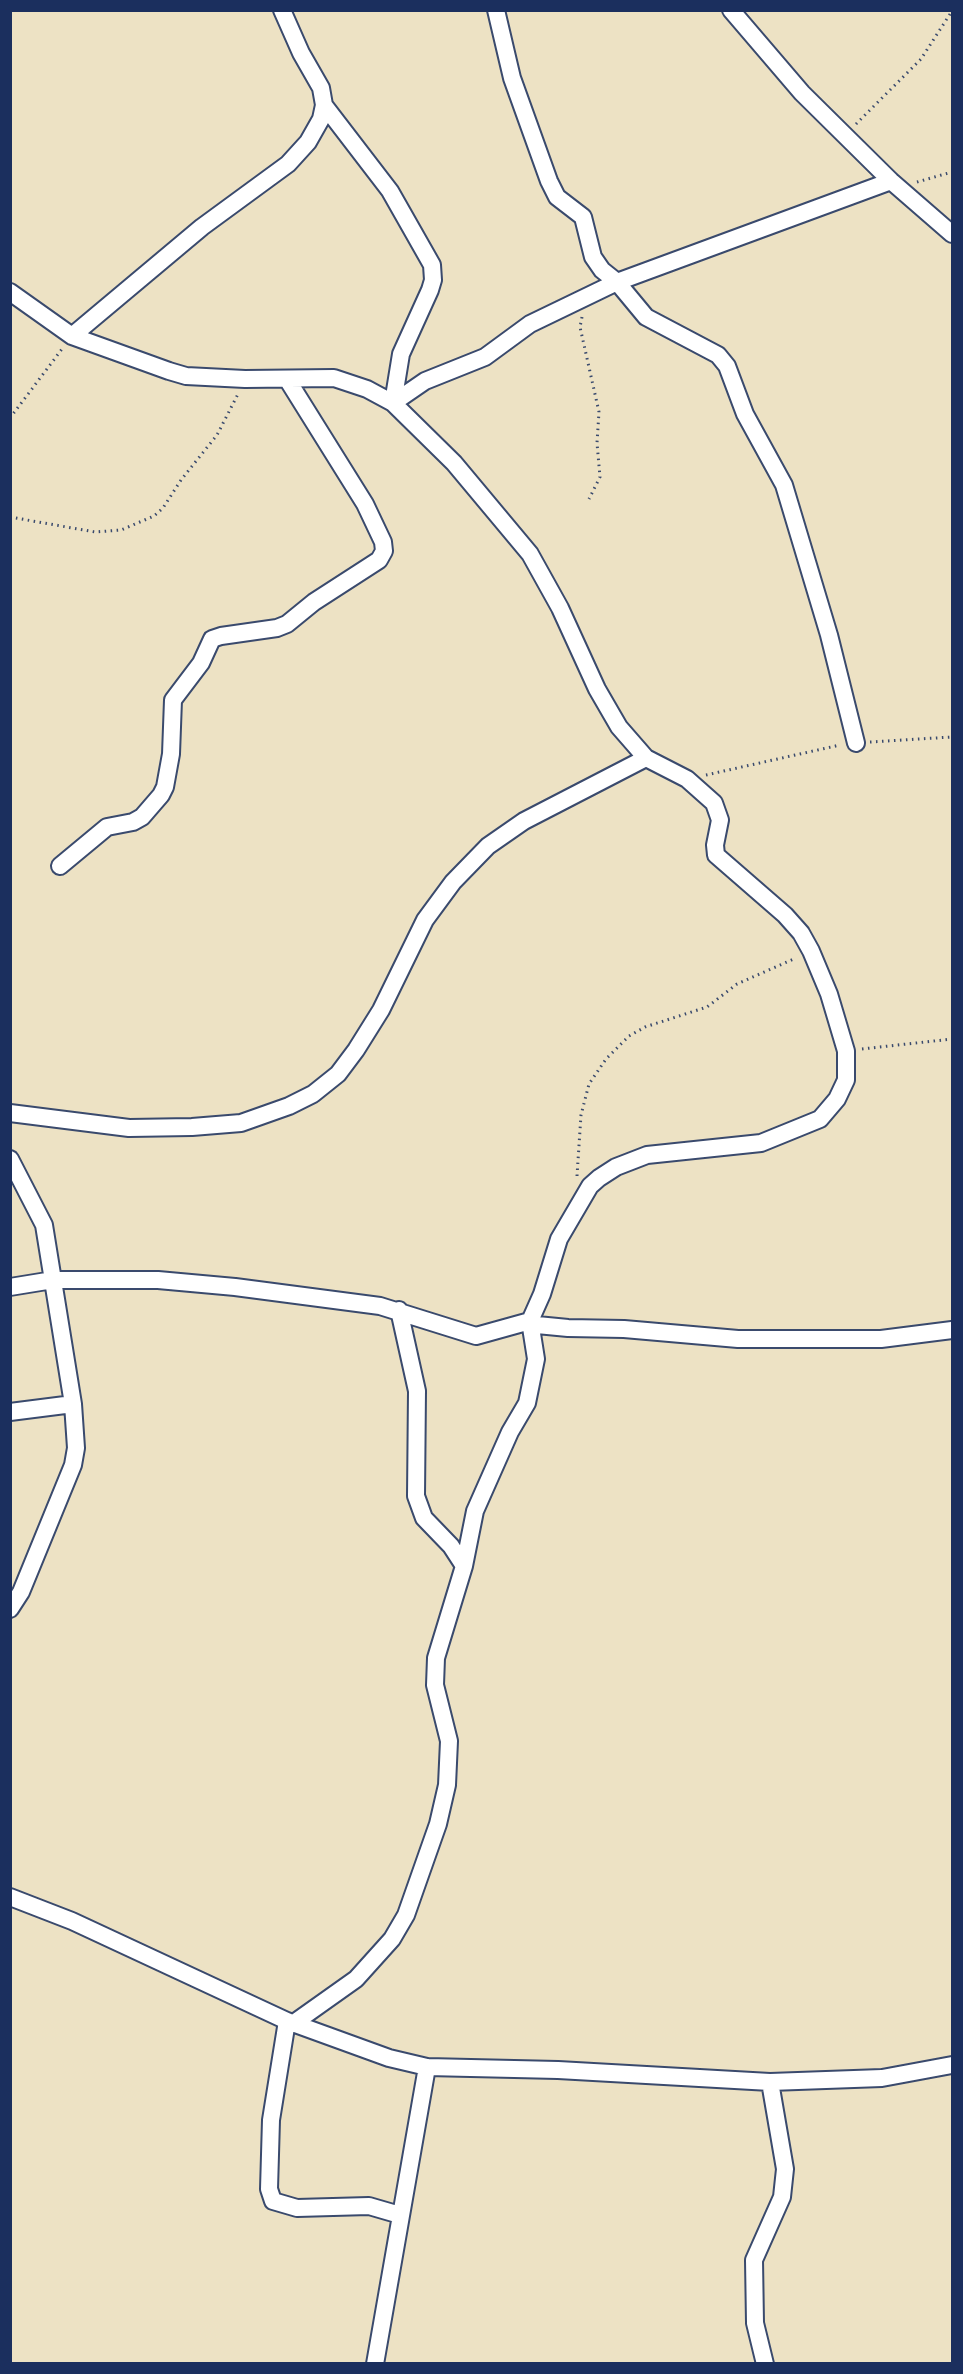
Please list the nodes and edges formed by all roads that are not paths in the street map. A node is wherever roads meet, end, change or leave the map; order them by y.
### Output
1 (282, 10) edge
2 (496, 10) edge
3 (731, 10) edge
4 (324, 105) junction
5 (894, 184) junction
6 (952, 234) edge
7 (617, 282) junction
8 (10, 291) edge
9 (72, 336) junction
10 (287, 379) junction
11 (393, 403) junction
12 (856, 743) road end
13 (646, 758) junction
14 (60, 866) dead end
15 (10, 1113) edge
16 (10, 1159) edge
17 (53, 1280) junction
18 (10, 1287) edge
19 (399, 1310) junction
20 (530, 1321) junction
21 (952, 1330) edge
22 (73, 1404) junction
23 (10, 1412) edge
24 (464, 1566) junction
25 (10, 1609) edge
26 (10, 1897) edge
27 (291, 2022) junction
28 (952, 2066) edge
29 (427, 2067) junction
30 (770, 2082) junction
31 (400, 2215) junction
32 (375, 2364) edge
33 (765, 2364) edge

1 - 4 street
2 - 7 street
3 - 5 street
4 - 9 street
4 - 11 street
5 - 6 street
5 - 7 street
7 - 11 street
7 - 12 street
8 - 9 street
9 - 10 street
10 - 11 street
10 - 14 street
11 - 13 street
13 - 15 street
13 - 20 street
16 - 17 street
17 - 18 street
17 - 19 street
17 - 22 street
19 - 20 street
19 - 24 street
20 - 21 street
20 - 24 street
22 - 23 street
22 - 25 street
24 - 27 street
26 - 27 street
27 - 29 street
27 - 31 street
28 - 30 street
29 - 30 street
29 - 31 street
30 - 33 street
31 - 32 street

